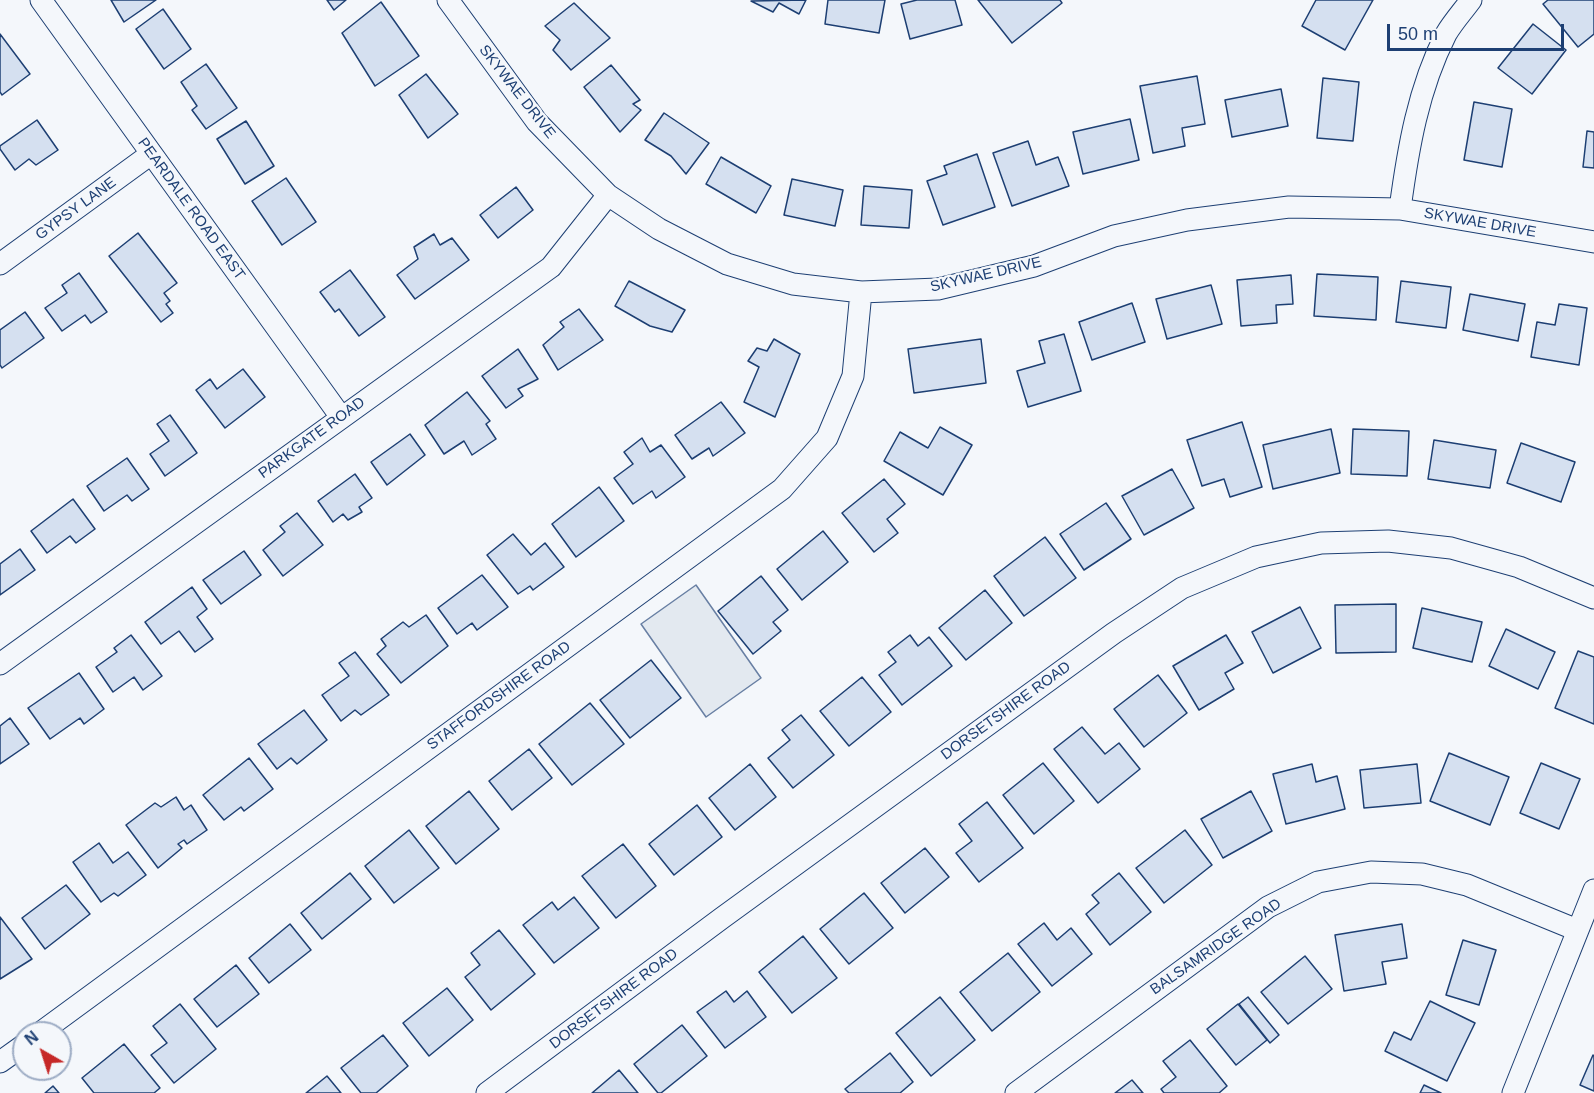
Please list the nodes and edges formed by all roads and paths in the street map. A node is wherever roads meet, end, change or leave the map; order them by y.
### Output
1 (41, 0) edge
2 (448, 0) edge
3 (1471, 0) edge
4 (151, 154) junction
5 (608, 195) junction
6 (1400, 209) junction
7 (1594, 242) edge
8 (0, 264) edge
9 (861, 292) junction
10 (341, 417) junction
11 (1594, 598) edge
12 (0, 664) edge
13 (1594, 890) edge
14 (1577, 930) junction
15 (56, 1021) edge
16 (487, 1093) edge
17 (1016, 1093) edge
18 (1513, 1093) edge

1 - 4 street, PEARDALE ROAD EAST
2 - 5 street, SKYWAE DRIVE
3 - 6 street
4 - 8 street, GYPSY LANE
4 - 10 street, PEARDALE ROAD EAST
5 - 9 street, SKYWAE DRIVE
5 - 10 street, PARKGATE ROAD
6 - 7 street, SKYWAE DRIVE
6 - 9 street, SKYWAE DRIVE
9 - 15 street, STAFFORDSHIRE ROAD
10 - 12 street, PARKGATE ROAD
11 - 16 street, DORSETSHIRE ROAD
13 - 14 street
14 - 17 street, BALSAMRIDGE ROAD
14 - 18 street

